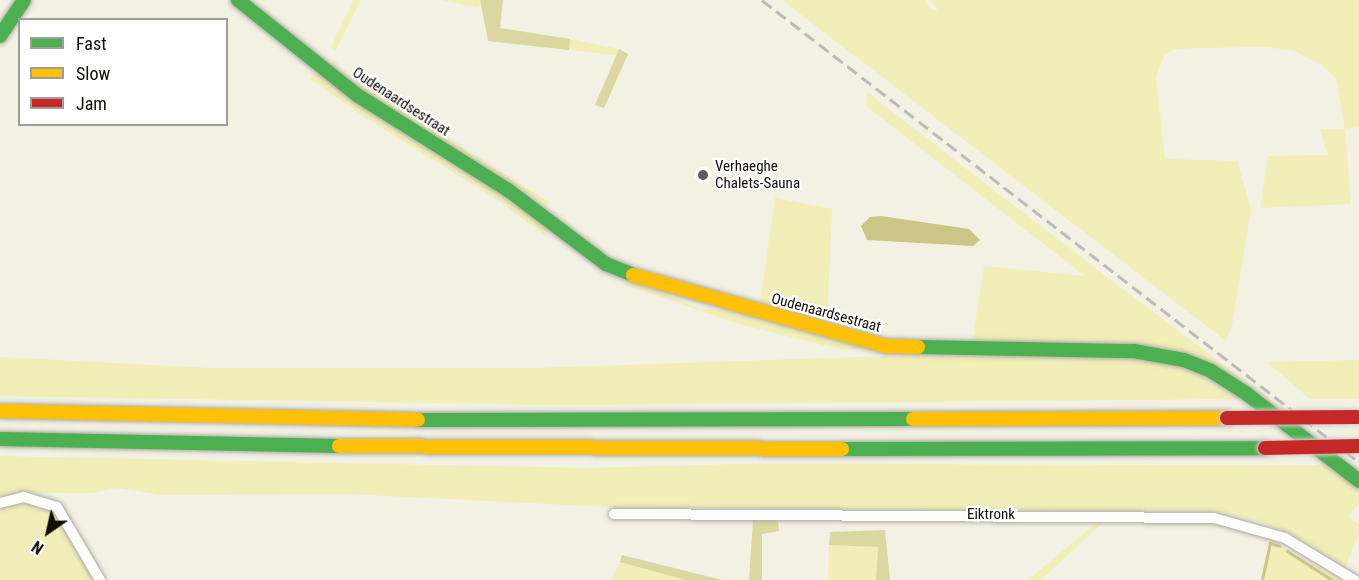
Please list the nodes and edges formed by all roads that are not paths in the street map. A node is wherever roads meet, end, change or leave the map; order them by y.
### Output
1 (24, 0) edge
2 (238, 0) edge
3 (0, 36) edge
4 (0, 411) edge
5 (1358, 417) edge
6 (0, 439) edge
7 (1359, 446) edge
8 (1359, 481) edge
9 (0, 503) edge
10 (614, 514) dead end
11 (99, 580) edge
12 (1354, 580) edge

1 - 3 main road
2 - 8 main road, Oudenaardsestraat
4 - 5 main road, bridge
6 - 7 main road, bridge
9 - 11 street
10 - 12 street, Eiktronk

